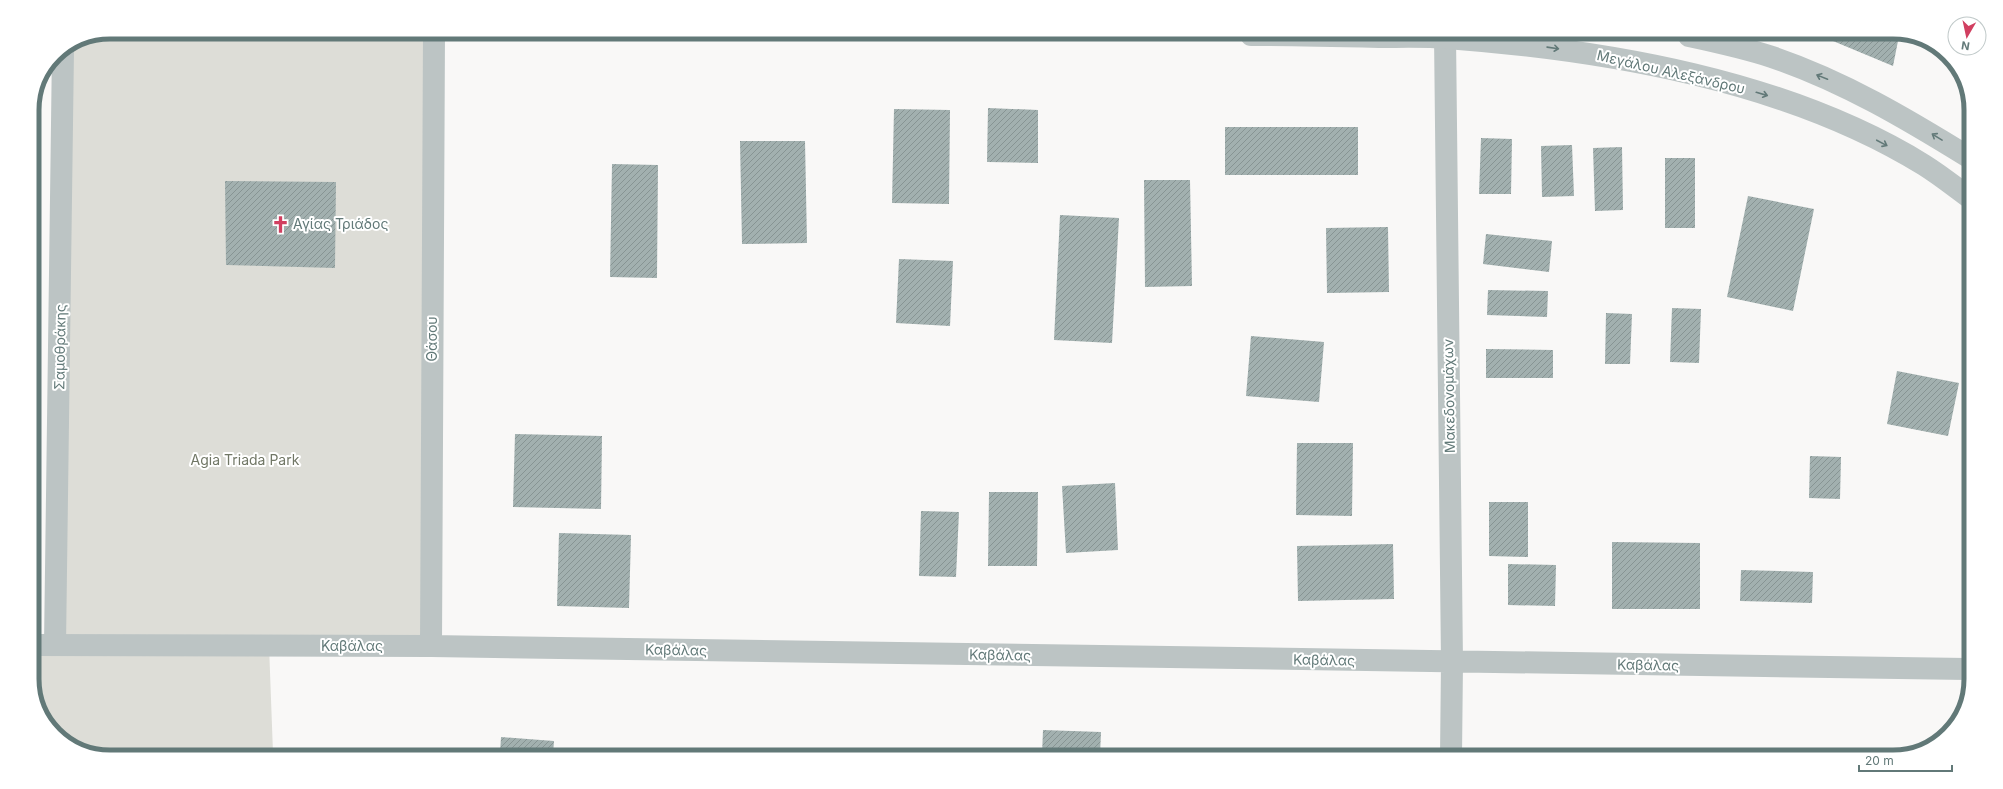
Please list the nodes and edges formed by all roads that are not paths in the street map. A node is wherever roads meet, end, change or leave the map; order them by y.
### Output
1 (434, 39) edge
2 (1445, 39) edge
3 (1472, 39) edge
4 (1701, 39) edge
5 (63, 57) edge
6 (1964, 154) edge
7 (1964, 194) edge
8 (39, 645) edge
9 (55, 645) junction
10 (431, 646) junction
11 (1452, 662) junction
12 (1964, 669) edge
13 (1451, 750) edge

1 - 10 street, Θάσου
2 - 11 street, Μακεδονομάχων
3 -> 7 street, Μεγάλου Αλεξάνδρου
6 -> 4 street
5 - 9 street, Σαμοθράκης
8 - 9 street, Καβάλας
9 - 10 street, Καβάλας
10 - 11 street, Καβάλας
11 - 12 street, Καβάλας
11 - 13 street, Μακεδονομάχων

